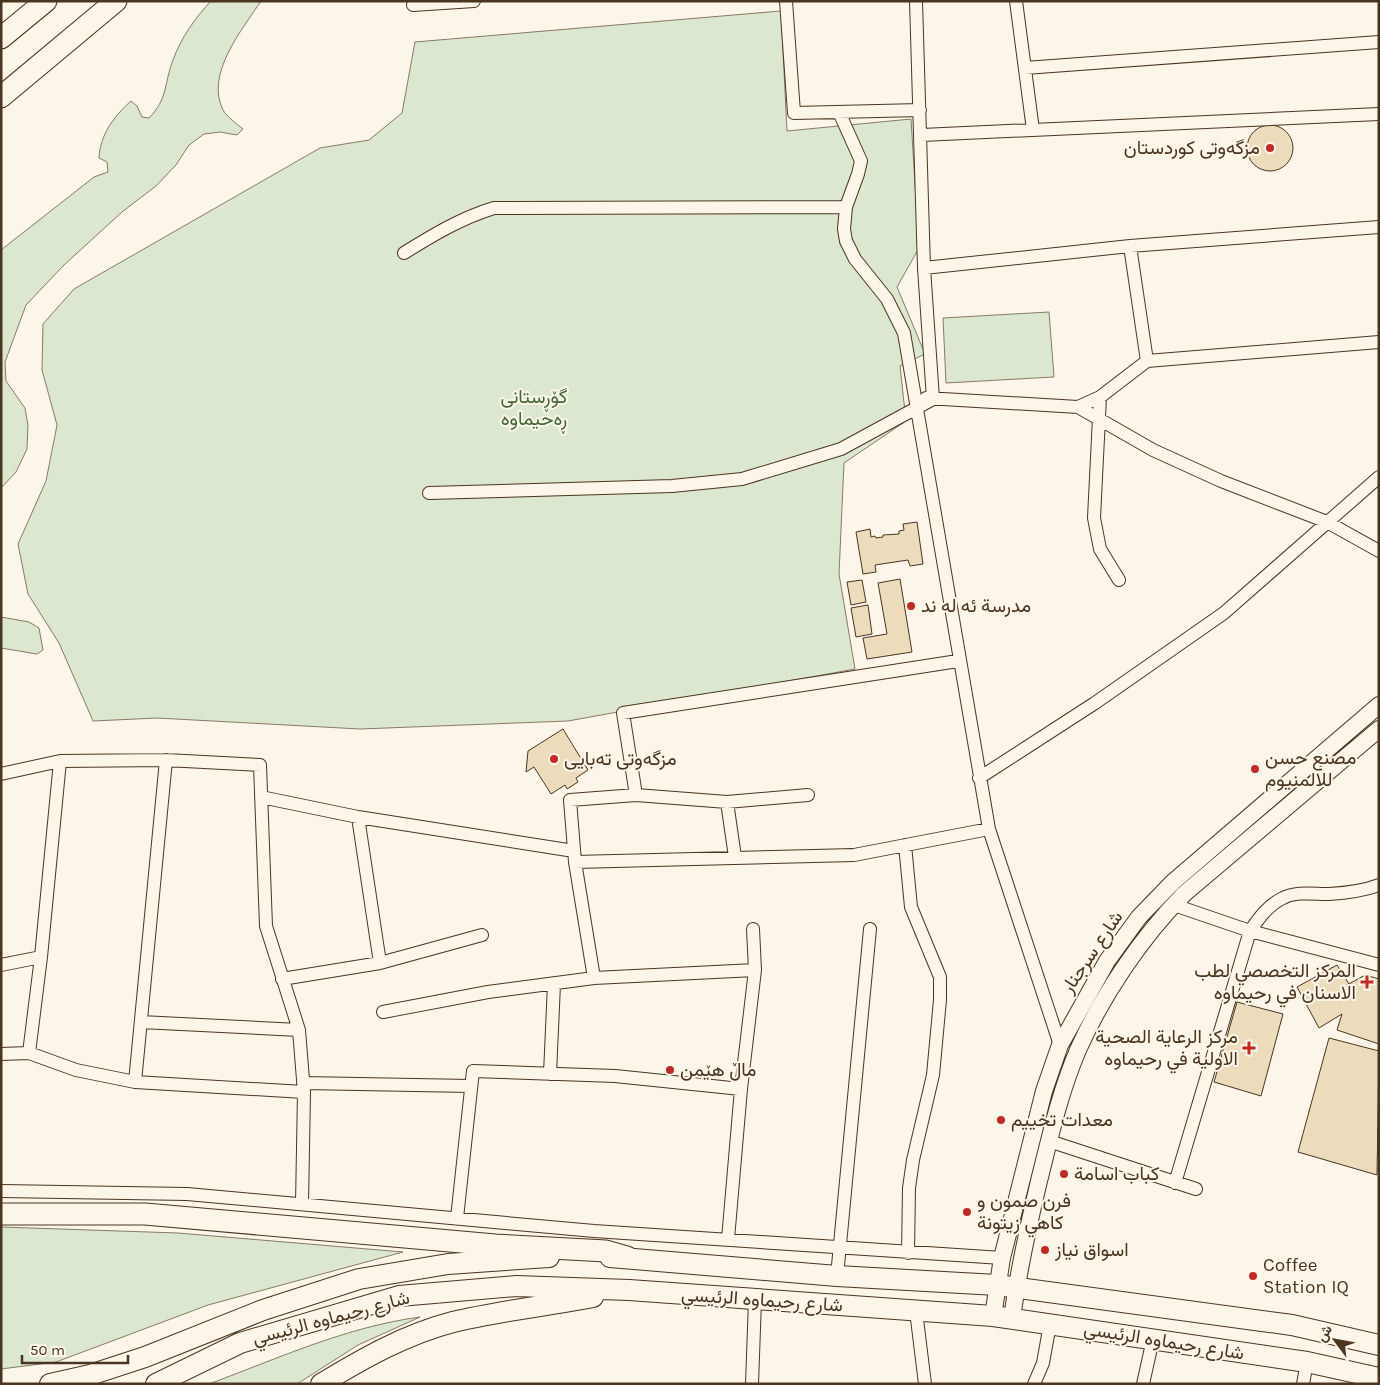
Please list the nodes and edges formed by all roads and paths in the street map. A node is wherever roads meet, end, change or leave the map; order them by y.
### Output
1 (46, 1) edge
2 (116, 1) edge
3 (474, 1) edge
4 (786, 1) edge
5 (916, 1) edge
6 (1016, 1) edge
7 (413, 5) dead end
8 (1, 38) edge
9 (1379, 42) edge
10 (1025, 68) junction
11 (1, 97) edge
12 (920, 110) junction
13 (839, 112) junction
14 (1379, 114) edge
15 (1033, 130) junction
16 (922, 135) junction
17 (846, 207) junction
18 (1379, 227) edge
19 (1130, 246) junction
20 (404, 253) dead end
21 (924, 268) junction
22 (1379, 342) edge
23 (1147, 361) junction
24 (1100, 397) junction
25 (933, 399) junction
26 (916, 402) junction
27 (1078, 407) junction
28 (1099, 420) junction
29 (1379, 476) edge
30 (429, 493) dead end
31 (1327, 522) junction
32 (1379, 550) edge
33 (1119, 580) dead end
34 (958, 661) junction
35 (1379, 705) edge
36 (1379, 729) edge
37 (166, 760) junction
38 (60, 761) junction
39 (1, 774) edge
40 (979, 778) junction
41 (636, 795) junction
42 (808, 795) dead end
43 (261, 797) junction
44 (727, 802) junction
45 (1262, 805) junction
46 (358, 817) junction
47 (1273, 818) junction
48 (989, 829) junction
49 (905, 845) junction
50 (575, 856) junction
51 (735, 858) junction
52 (1379, 885) edge
53 (1174, 905) junction
54 (753, 928) dead end
55 (870, 929) dead end
56 (1250, 931) junction
57 (482, 935) dead end
58 (41, 957) junction
59 (380, 963) junction
60 (1, 965) edge
61 (1379, 965) edge
62 (755, 970) junction
63 (594, 978) junction
64 (282, 979) junction
65 (554, 984) junction
66 (383, 1012) dead end
67 (141, 1022) junction
68 (299, 1030) junction
69 (1060, 1045) junction
70 (28, 1053) junction
71 (1, 1054) edge
72 (550, 1074) junction
73 (135, 1082) junction
74 (471, 1086) junction
75 (304, 1088) junction
76 (741, 1089) junction
77 (1050, 1141) junction
78 (1175, 1183) junction
79 (1196, 1189) dead end
80 (1, 1191) edge
81 (302, 1204) junction
82 (1, 1214) edge
83 (456, 1218) junction
84 (728, 1239) junction
85 (840, 1246) junction
86 (908, 1253) junction
87 (628, 1256) junction
88 (1002, 1258) junction
89 (837, 1276) junction
90 (1007, 1287) junction
91 (629, 1290) junction
92 (755, 1300) junction
93 (916, 1311) junction
94 (1003, 1318) junction
95 (1050, 1324) junction
96 (1153, 1339) junction
97 (1379, 1345) edge
98 (1307, 1362) junction
99 (1379, 1378) edge
100 (50, 1384) edge
101 (156, 1384) edge
102 (321, 1384) edge
103 (752, 1384) edge
104 (925, 1384) edge
105 (1034, 1384) edge
106 (1143, 1384) edge
107 (1303, 1384) edge

1 - 8 highway
2 - 11 highway
3 - 7 street
4 - 13 street
5 - 12 street
6 - 10 street
9 - 10 street
10 - 15 street
12 - 13 street
12 - 16 street
13 - 17 street
14 - 15 street
15 - 16 street
16 - 21 street
17 - 20 street
17 - 26 street
18 - 19 street
19 - 21 street
19 - 23 street
21 - 25 street
22 - 23 street
23 - 24 street
24 - 27 street
24 - 28 street
25 - 26 street
25 - 27 street
26 - 30 street
26 - 34 street
27 - 28 street
28 - 31 street
28 - 33 street
29 - 31 street
31 - 32 street
31 - 40 street
34 - 40 street
34 - 41 street
35 - 45 street, شارع سرجنار
36 - 47 street, شارع سرجنار
37 - 38 street
37 - 43 street
37 - 67 street
38 - 39 street
38 - 58 street
40 - 48 street
41 - 44 street
41 - 50 street
42 - 44 street
43 - 46 street
43 - 64 street
44 - 51 street
45 - 47 street
45 - 69 street, شارع سرجنار
46 - 50 street
46 - 59 street
47 - 53 street, شارع سرجنار
48 - 49 street
48 - 69 street
49 - 51 street
49 - 86 street
50 - 51 street
50 - 63 street
52 - 56 street
53 - 56 street
53 - 77 street, شارع سرجنار
54 - 62 street
55 - 85 street
56 - 61 street
56 - 78 street
57 - 59 street
58 - 60 street
58 - 70 street
59 - 64 street
62 - 63 street
62 - 76 street
63 - 65 street
64 - 68 street
65 - 66 street
65 - 72 street
67 - 68 street
67 - 73 street
68 - 75 street
69 - 88 street, شارع سرجنار
70 - 71 street
70 - 73 street
72 - 74 street
72 - 76 street
73 - 75 street
74 - 75 street
74 - 83 street
75 - 81 street
76 - 84 street
77 - 78 street
77 - 90 street, شارع سرجنار
78 - 79 street
80 - 81 street
81 - 83 street
82 - 87 highway
83 - 84 street
84 - 85 street
85 - 86 street
85 - 89 street
86 - 88 street
87 - 89 main road, شارع رحيماوه الرئيسي
87 - 100 main road, شارع رحيماوه الرئيسي
88 - 90 street, شارع سرجنار
89 - 90 main road, شارع رحيماوه الرئيسي
90 - 94 street, شارع سرجنار
90 - 97 main road, شارع رحيماوه الرئيسي
91 - 92 main road, شارع رحيماوه الرئيسي
91 - 101 main road, شارع رحيماوه الرئيسي
91 - 102 main road
92 - 93 main road, شارع رحيماوه الرئيسي
92 - 103 street
93 - 94 main road, شارع رحيماوه الرئيسي
93 - 104 street
94 - 95 main road, شارع رحيماوه الرئيسي
95 - 96 main road, شارع رحيماوه الرئيسي
95 - 105 street
96 - 98 main road, شارع رحيماوه الرئيسي
96 - 106 street
98 - 99 main road, شارع رحيماوه الرئيسي
98 - 107 street

